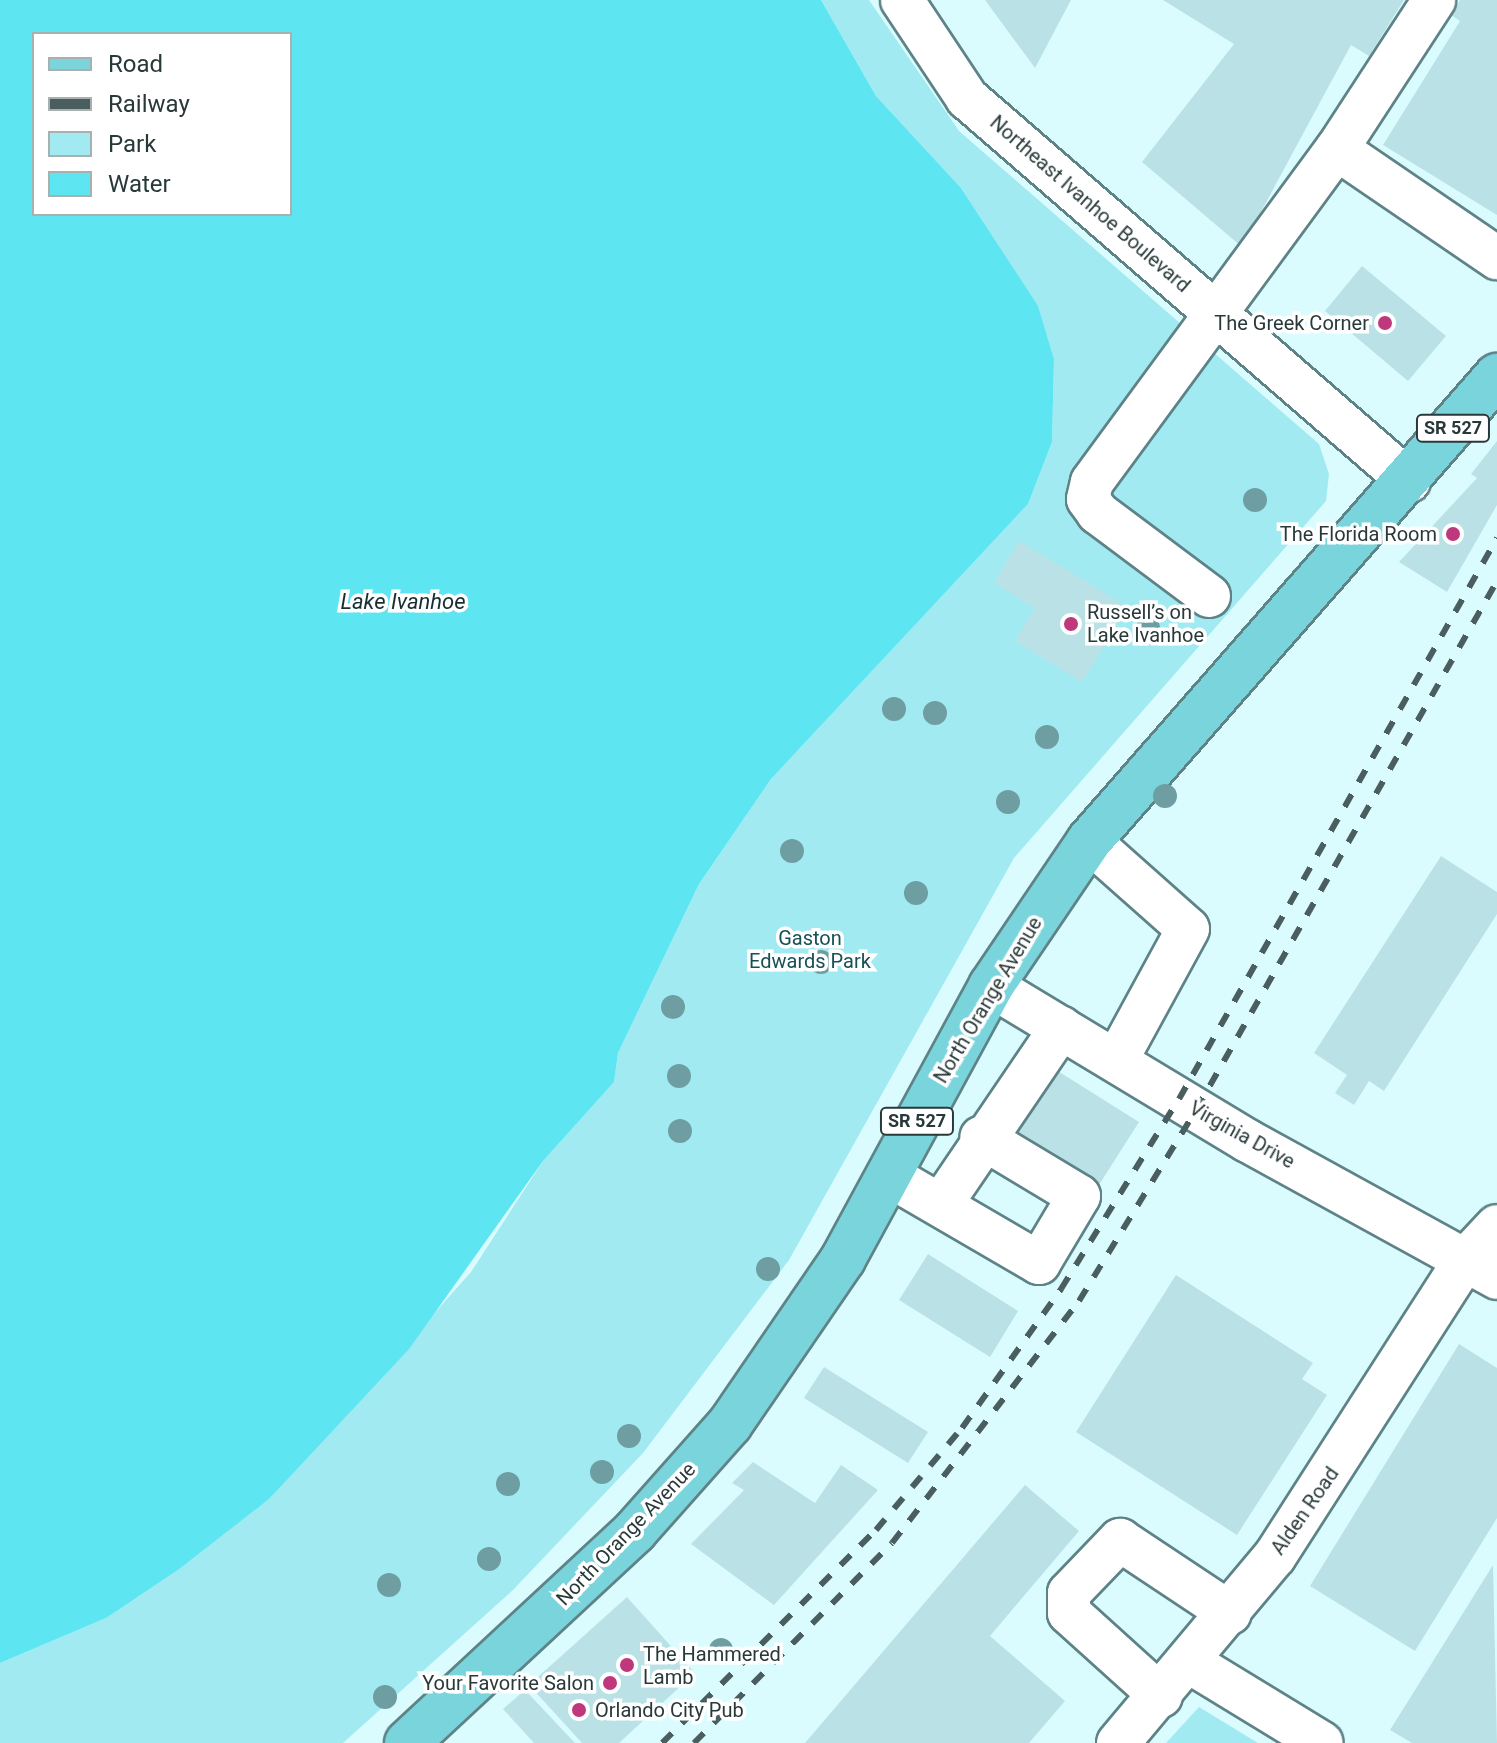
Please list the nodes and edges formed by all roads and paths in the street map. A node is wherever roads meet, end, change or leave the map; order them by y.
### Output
1 (1434, 0) edge
2 (908, 3) edge
3 (1337, 149) junction
4 (1497, 258) edge
5 (1219, 314) junction
6 (1497, 376) edge
7 (1409, 481) junction
8 (1209, 596) dead end
9 (1089, 841) junction
10 (991, 986) junction
11 (1061, 1028) junction
12 (1116, 1061) junction
13 (981, 1137) junction
14 (888, 1175) junction
15 (942, 1203) junction
16 (1497, 1226) edge
17 (1482, 1269) edge
18 (1230, 1613) junction
19 (1191, 1663) junction
20 (1161, 1696) junction
21 (407, 1743) edge
22 (1118, 1743) edge
23 (1322, 1743) edge

1 - 3 street
2 - 5 street, Northeast Ivanhoe Boulevard
3 - 4 street
3 - 5 street
5 - 7 street, Northeast Ivanhoe Boulevard
5 - 8 street
6 - 7 main road, North Orange Avenue / SR 527
7 - 9 main road, North Orange Avenue / SR 527
9 - 10 main road, North Orange Avenue / SR 527
9 - 12 street
10 - 11 street, Virginia Drive
10 - 14 main road, North Orange Avenue / SR 527
11 - 12 street, Virginia Drive
11 - 13 street
12 - 17 street, Virginia Drive
13 - 15 street
13 - 15 street
14 - 15 street
14 - 21 main road, North Orange Avenue / SR 527
16 - 17 street, Alden Road
17 - 18 street, Alden Road
18 - 19 street, Alden Road
18 - 20 street
19 - 20 street, Alden Road
19 - 23 street
20 - 22 street, Alden Road

